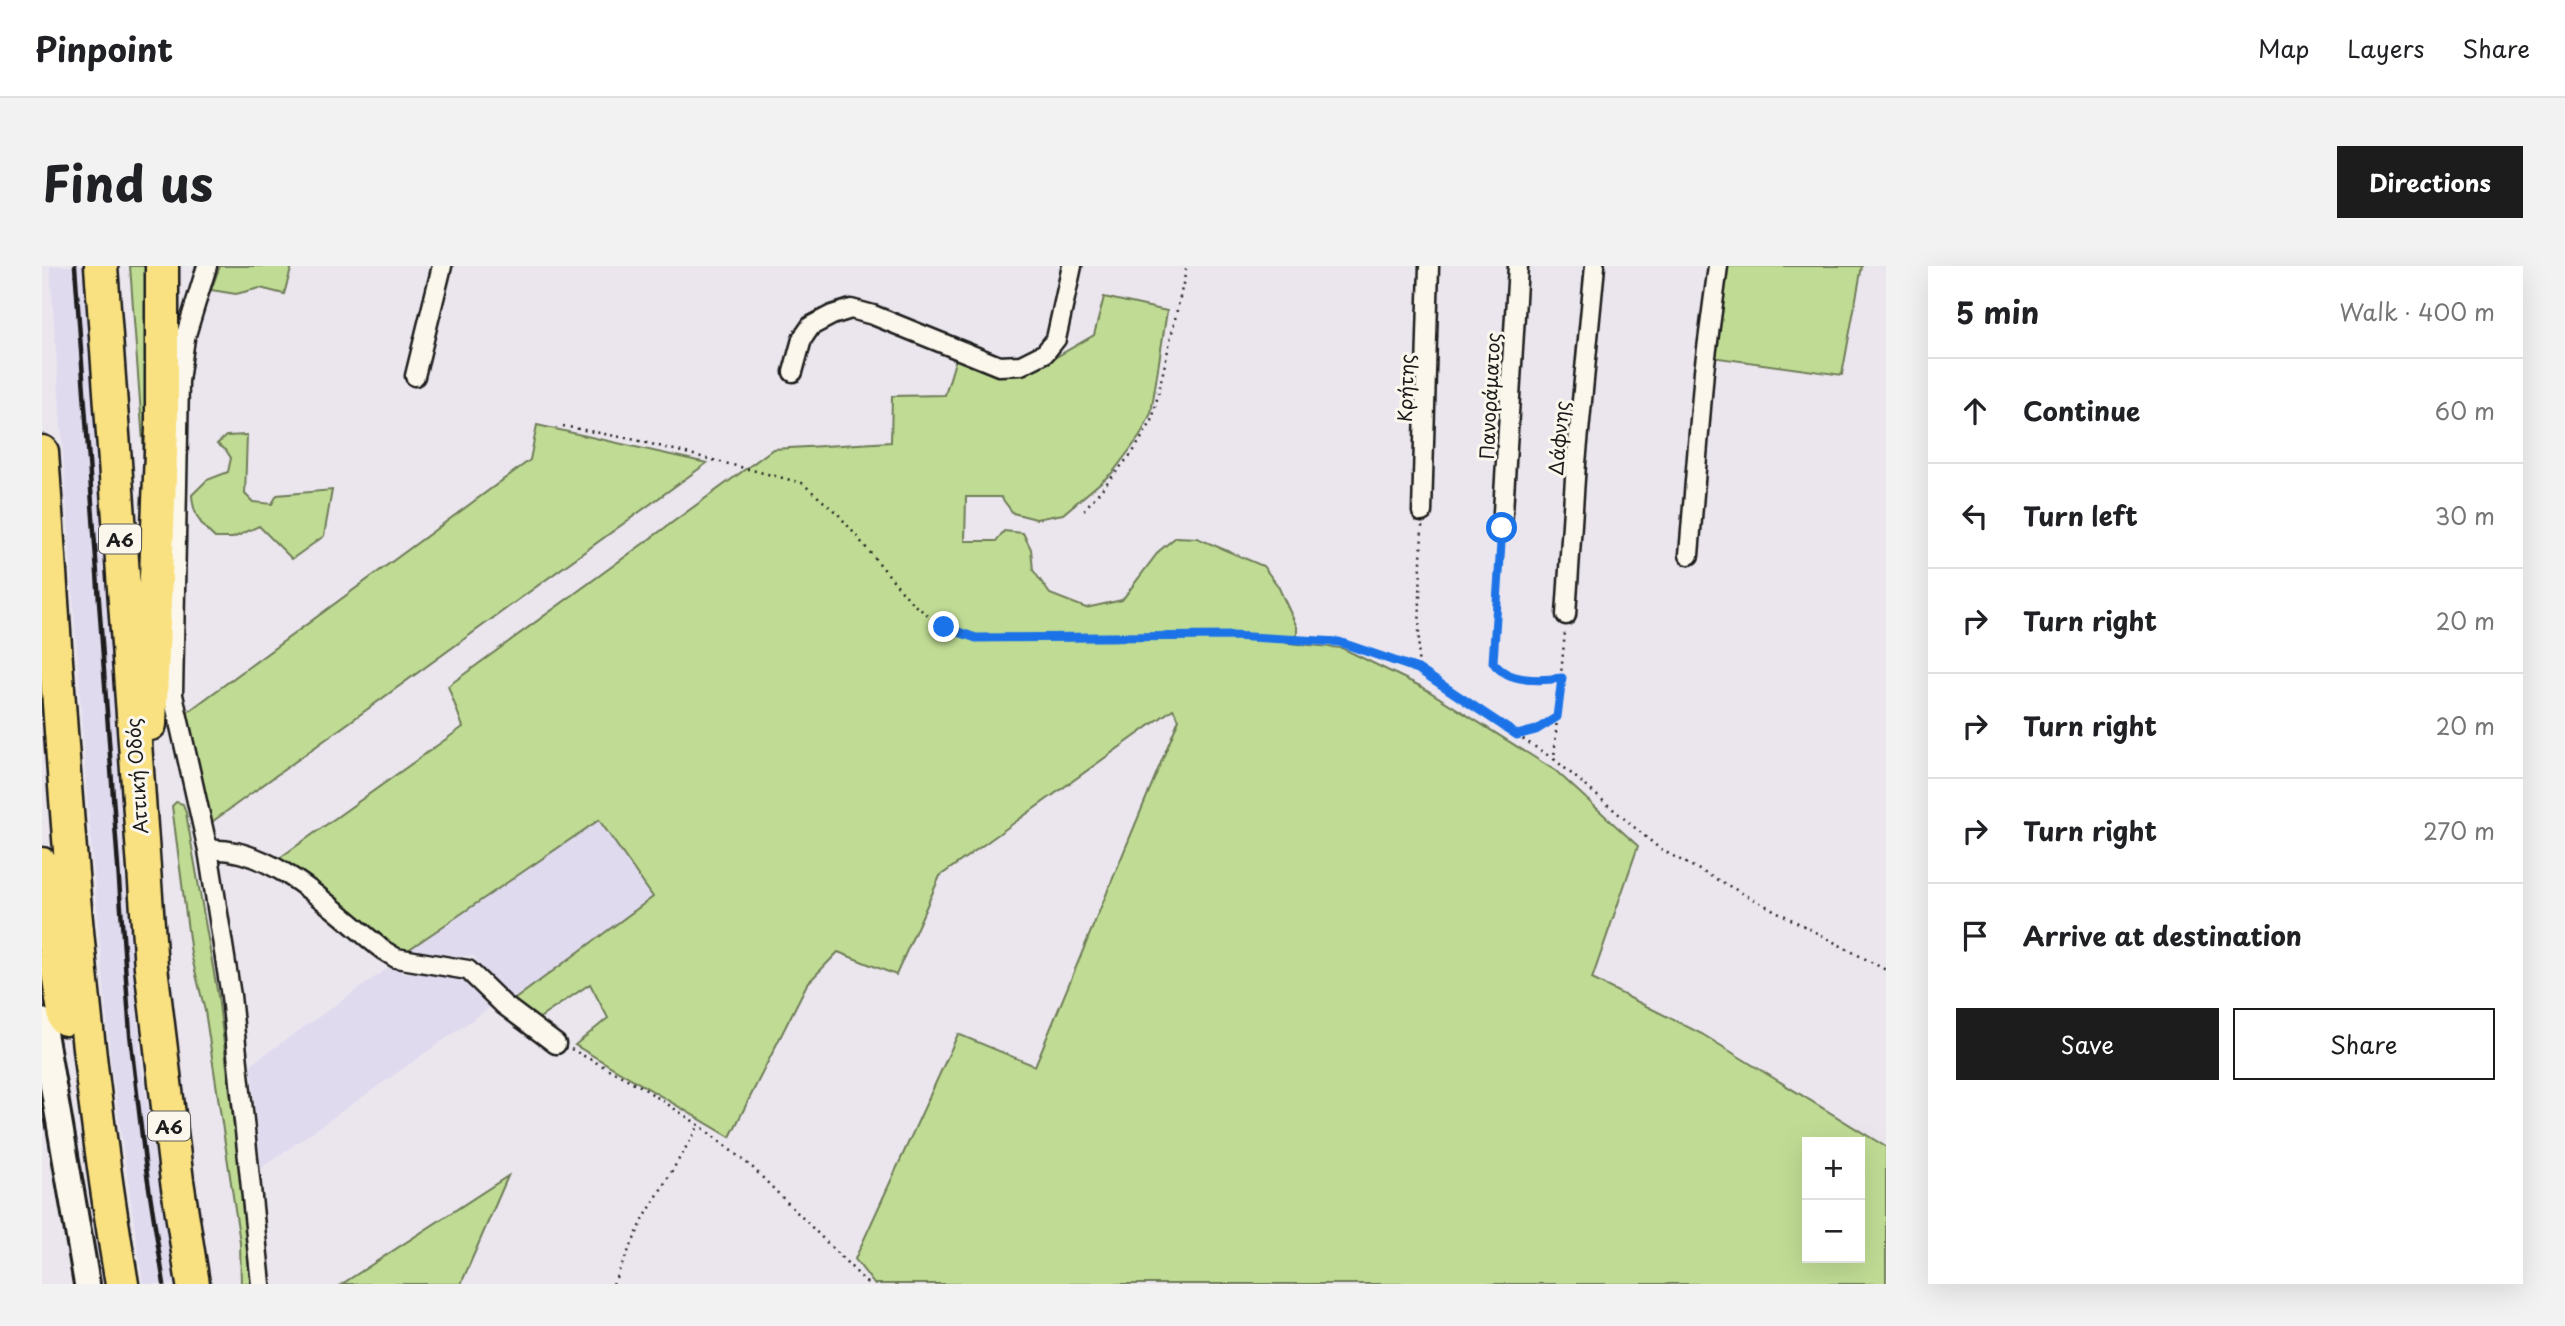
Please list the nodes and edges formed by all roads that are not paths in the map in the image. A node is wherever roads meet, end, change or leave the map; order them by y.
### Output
1 (101, 266) edge
2 (162, 266) edge
3 (207, 266) edge
4 (442, 266) edge
5 (1072, 266) edge
6 (1429, 266) edge
7 (1518, 266) edge
8 (1595, 266) edge
9 (1718, 266) edge
10 (793, 372) dead end
11 (415, 376) dead end
12 (42, 452) edge
13 (1422, 512) road end
14 (1502, 528) road end
15 (1689, 555) dead end
16 (1566, 615) road end
17 (139, 812) junction
18 (208, 850) junction
19 (42, 864) edge
20 (42, 1021) edge
21 (556, 1044) road end
22 (87, 1284) edge
23 (105, 1284) edge
24 (122, 1284) edge
25 (193, 1284) edge
26 (261, 1284) edge

1 - 17 highway, Αττική Οδός / Α6
2 - 17 highway
3 - 18 street
4 - 11 street
5 - 10 street
6 - 13 street, Κρήτης
7 - 14 street, Πανοράματος
8 - 16 street, Δάφνης
9 - 15 street
12 - 24 highway
17 - 25 highway, Αττική Οδός / Α6
18 - 21 street
18 - 26 street
19 - 23 highway
20 - 22 street

